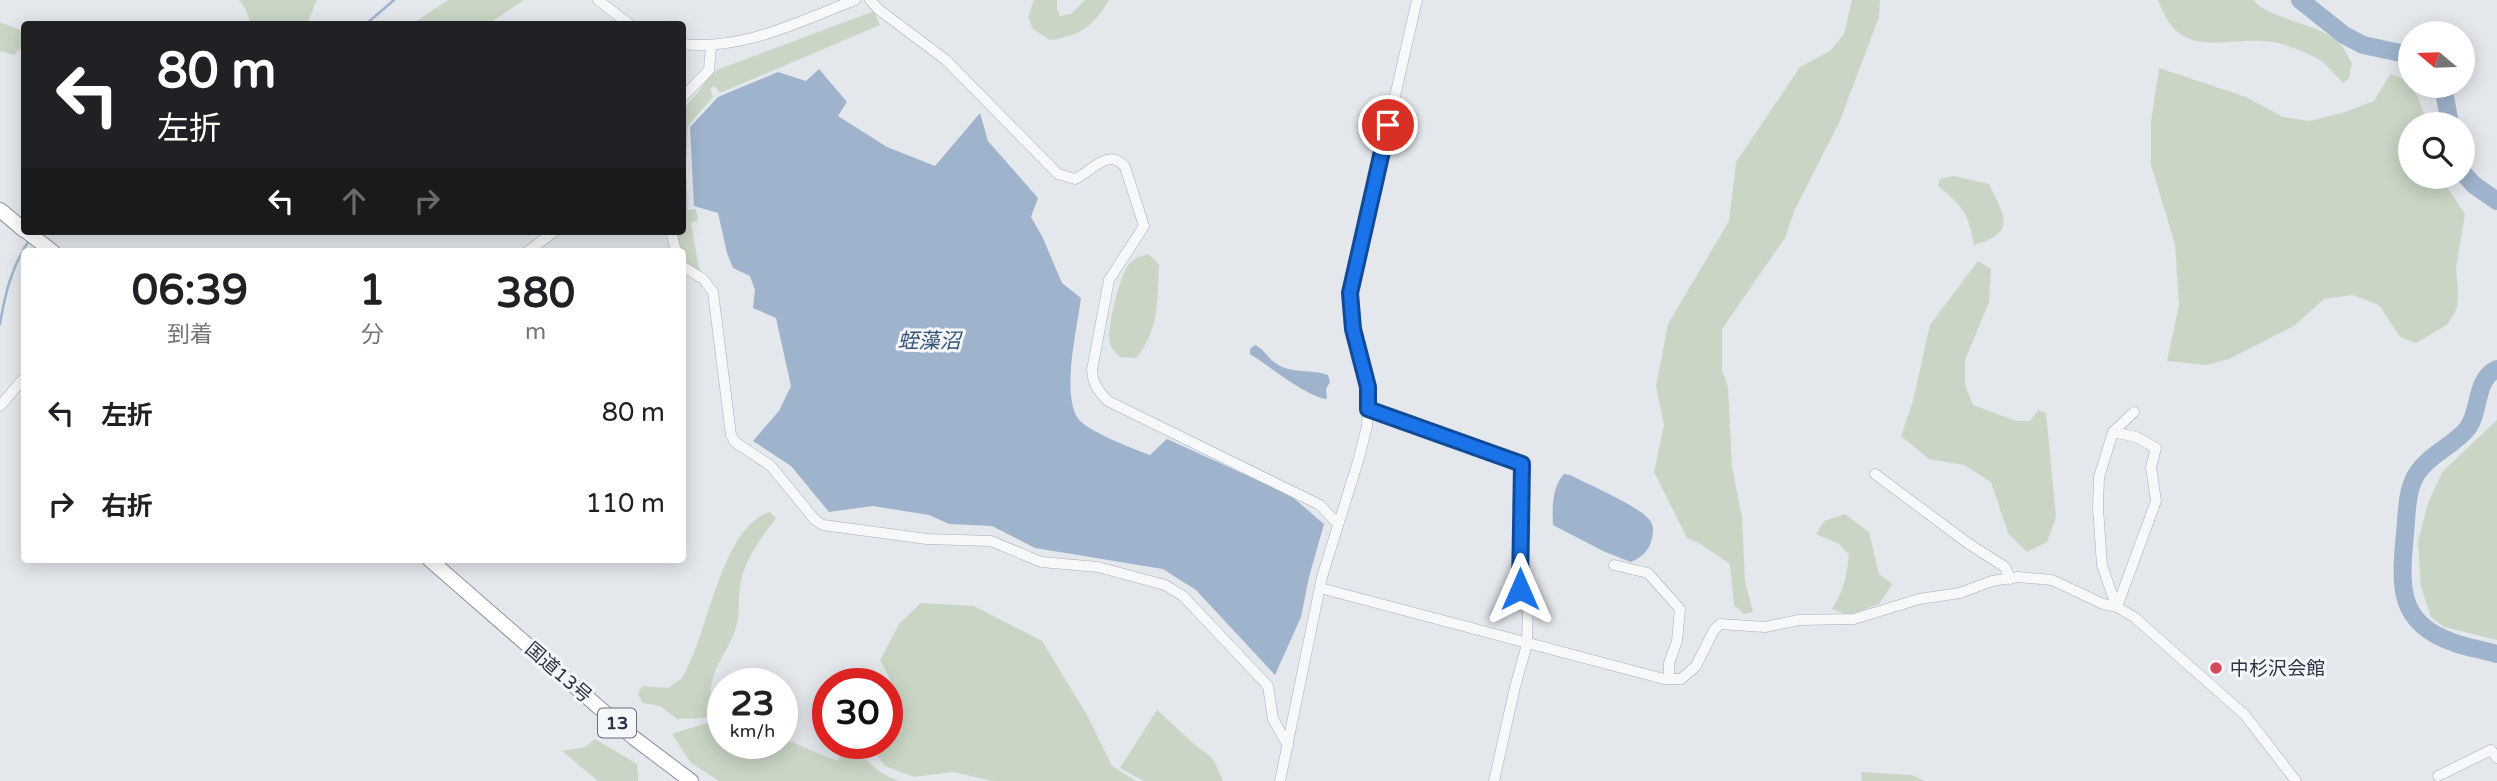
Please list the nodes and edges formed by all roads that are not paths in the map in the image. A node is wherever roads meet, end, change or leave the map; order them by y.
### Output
1 (598, 0) edge
2 (855, 0) edge
3 (870, 0) edge
4 (1418, 0) edge
5 (625, 21) edge
6 (686, 44) edge
7 (711, 46) junction
8 (686, 94) edge
9 (30, 235) edge
10 (550, 235) edge
11 (47, 248) edge
12 (532, 248) edge
13 (686, 268) edge
14 (21, 381) edge
15 (0, 406) edge
16 (1368, 409) junction
17 (2134, 412) dead end
18 (2113, 432) junction
19 (1875, 474) dead end
20 (1339, 524) junction
21 (433, 563) edge
22 (1614, 565) dead end
23 (2010, 579) junction
24 (1320, 588) junction
25 (2117, 607) junction
26 (1527, 644) junction
27 (1669, 679) junction
28 (1288, 746) junction
29 (2497, 758) edge
30 (2438, 776) dead end
31 (687, 780) edge
32 (1280, 781) edge
33 (1494, 781) edge
34 (2296, 781) edge

1 - 5 street
2 - 7 street
3 - 20 street
4 - 16 street
6 - 7 street
7 - 8 street
9 - 11 highway
10 - 12 street
13 - 28 street
14 - 15 street
16 - 20 street
16 - 26 street
17 - 18 street
18 - 25 street
18 - 25 street
19 - 23 street
20 - 24 street
21 - 31 highway, 国道13号 / 13
22 - 27 street
23 - 25 street
23 - 27 street
24 - 26 street
24 - 28 street
25 - 34 street
26 - 27 street
26 - 33 street
28 - 32 street
29 - 30 street

